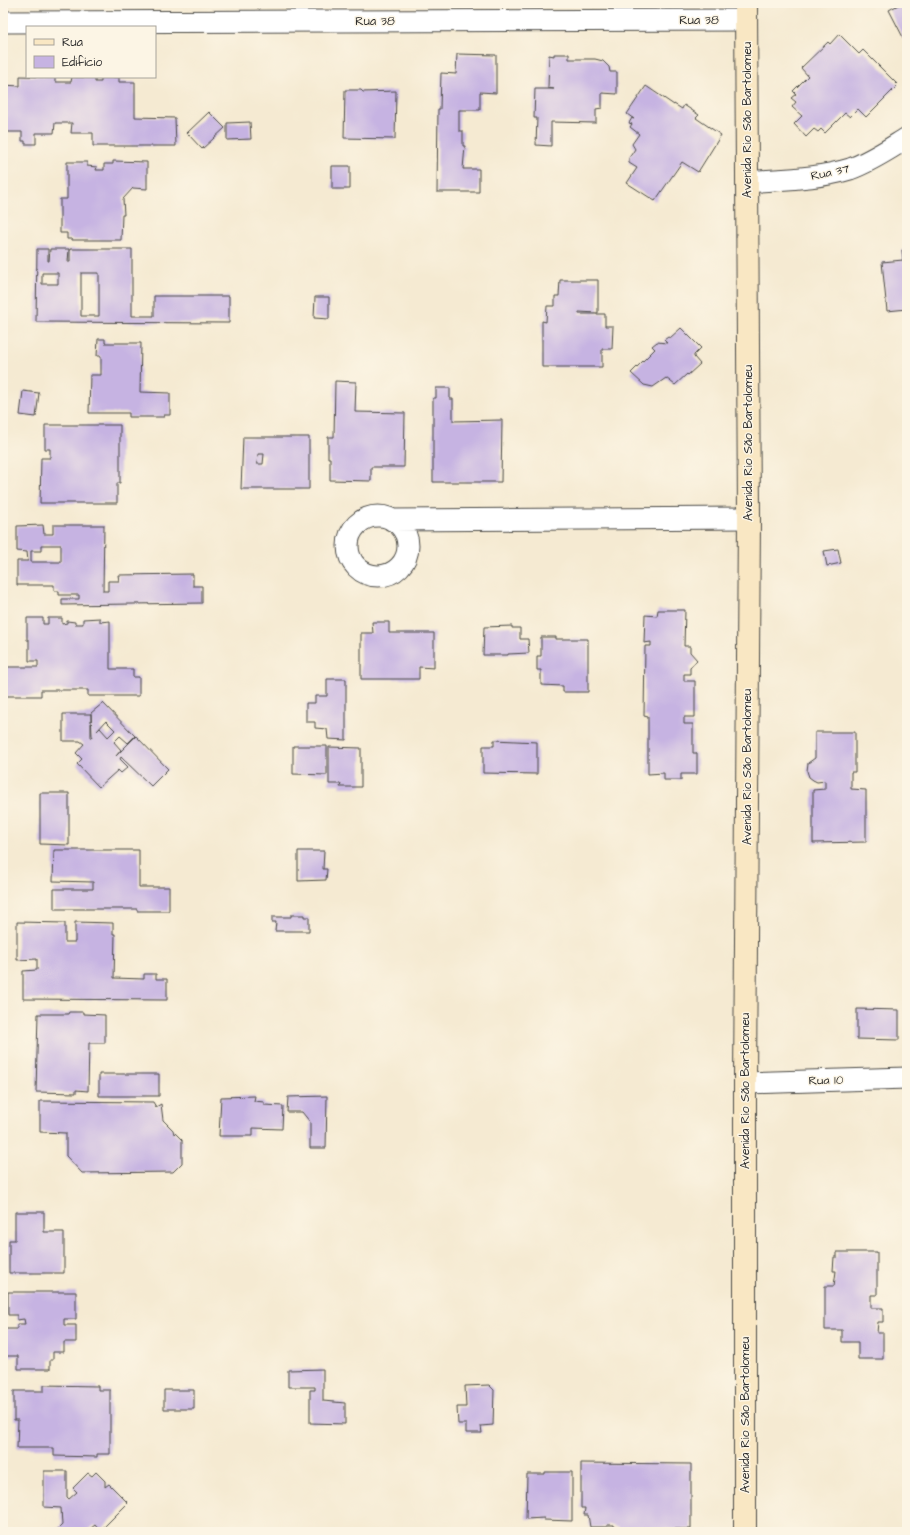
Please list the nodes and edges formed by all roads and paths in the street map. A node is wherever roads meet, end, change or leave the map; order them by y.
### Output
1 (525, 12) edge
2 (746, 12) edge
3 (3, 22) edge
4 (907, 138) edge
5 (747, 182) junction
6 (749, 518) junction
7 (392, 520) dead end
8 (907, 1078) edge
9 (745, 1083) junction
10 (745, 1532) edge

1 - 2 street, Rua 38
1 - 3 street, Rua 38
2 - 5 street, Avenida Rio São Bartolomeu
4 - 5 street, Rua 37
5 - 6 street, Avenida Rio São Bartolomeu
6 - 7 street
6 - 9 street, Avenida Rio São Bartolomeu
8 - 9 street, Rua 10
9 - 10 street, Avenida Rio São Bartolomeu

